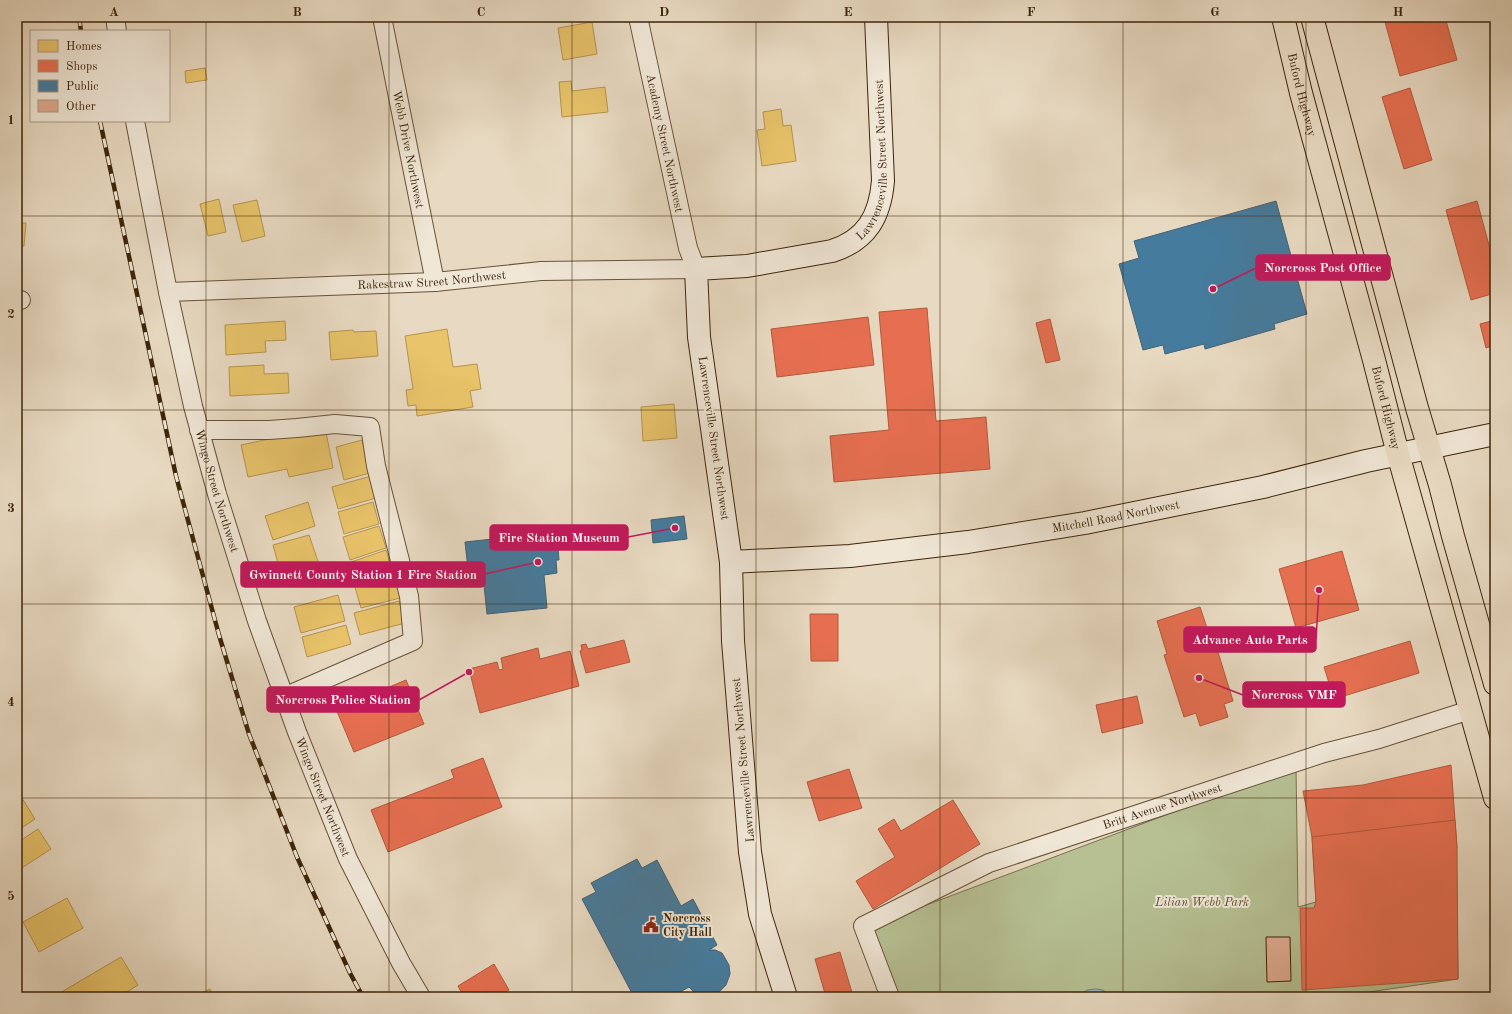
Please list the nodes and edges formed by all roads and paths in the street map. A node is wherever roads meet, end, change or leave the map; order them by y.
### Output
1 (115, 17) edge
2 (382, 17) edge
3 (638, 17) edge
4 (876, 17) edge
5 (1283, 17) edge
6 (1312, 17) edge
7 (117, 30) edge
8 (135, 122) edge
9 (696, 269) junction
10 (435, 282) junction
11 (168, 292) junction
12 (199, 430) junction
13 (1495, 434) edge
14 (1429, 448) junction
15 (1398, 454) junction
16 (731, 562) junction
17 (1495, 684) edge
18 (284, 697) junction
19 (1470, 710) junction
20 (1495, 798) edge
21 (421, 997) edge
22 (786, 997) edge
23 (890, 997) edge

1 - 7 street
2 - 10 street, Webb Drive Northwest
3 - 9 street, Academy Street Northwest
4 - 9 street, Lawrenceville Street Northwest
5 - 15 main road, Buford Highway
6 - 14 main road
8 - 11 street, Wingo Street Northwest
9 - 10 street, Rakestraw Street Northwest
9 - 16 street, Lawrenceville Street Northwest
10 - 11 street, Rakestraw Street Northwest
11 - 12 street, Wingo Street Northwest
12 - 18 street, Wingo Street Northwest
12 - 18 street
13 - 14 street, Mitchell Road Northwest
14 - 15 street, Mitchell Road Northwest
14 - 17 main road
15 - 16 street, Mitchell Road Northwest
15 - 19 main road, Buford Highway
16 - 22 street, Lawrenceville Street Northwest
18 - 21 street, Wingo Street Northwest
19 - 20 main road, Buford Highway
19 - 23 street, Britt Avenue Northwest

